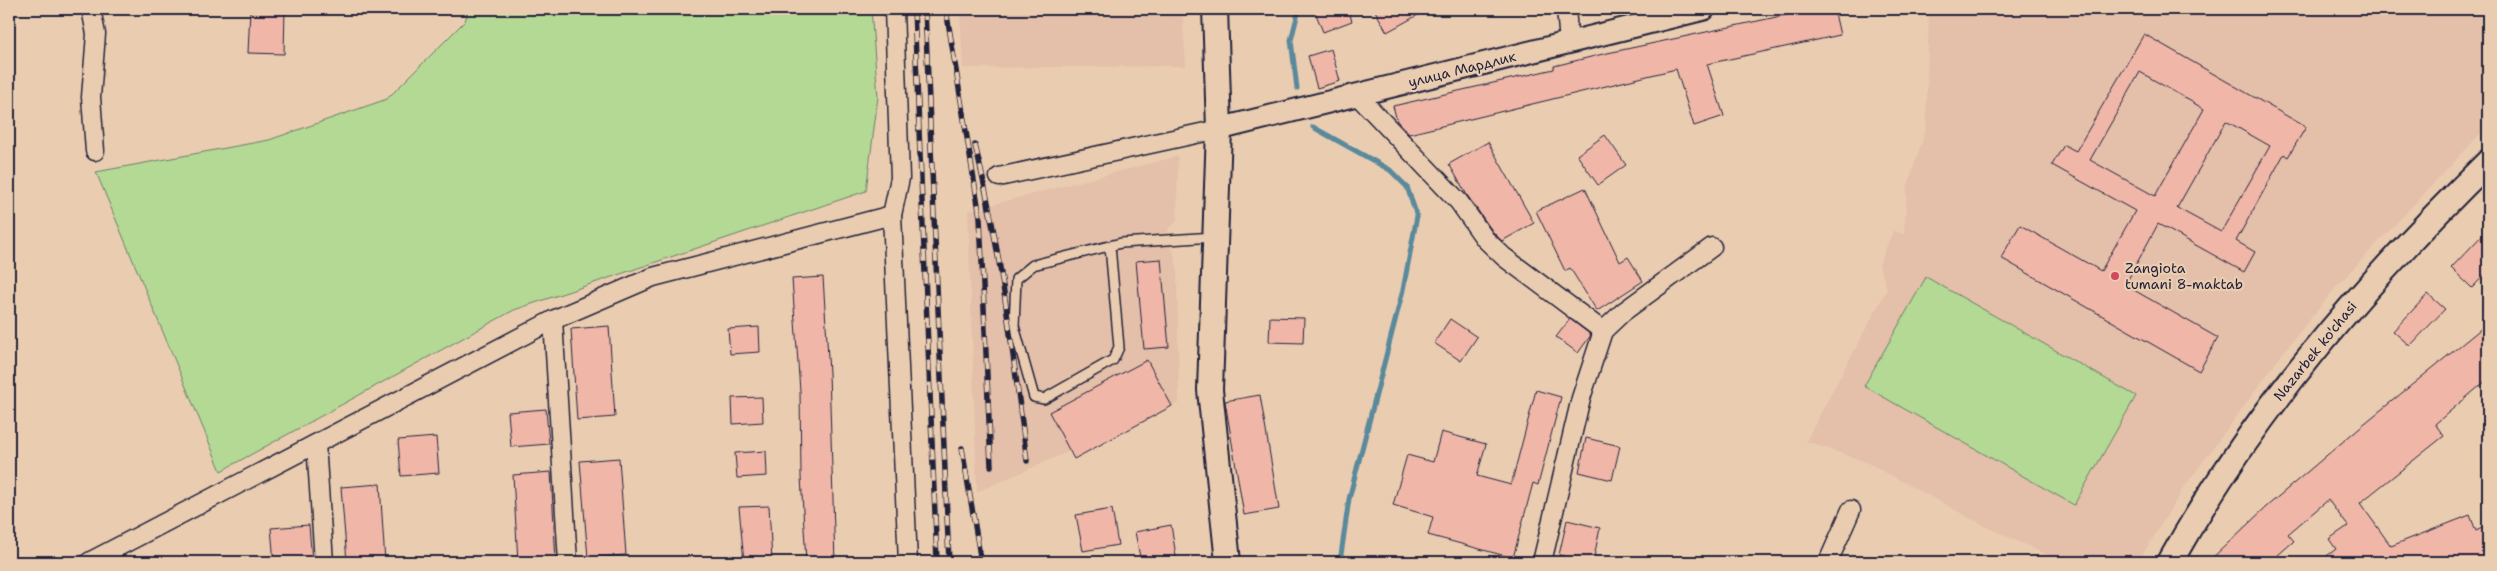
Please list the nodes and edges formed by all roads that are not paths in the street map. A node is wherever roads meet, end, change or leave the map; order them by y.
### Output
1 (91, 9) edge
2 (894, 9) edge
3 (1215, 9) edge
4 (1566, 9) edge
5 (1704, 9) edge
6 (1569, 43) junction
7 (1357, 94) junction
8 (1219, 129) junction
9 (96, 151) dead end
10 (2488, 162) edge
11 (999, 177) dead end
12 (892, 215) junction
13 (1215, 237) junction
14 (1110, 246) junction
15 (1712, 247) dead end
16 (553, 320) junction
17 (1603, 331) junction
18 (316, 444) junction
19 (1851, 510) dead end
20 (89, 562) edge
21 (324, 562) edge
22 (568, 562) edge
23 (908, 562) edge
24 (1228, 562) edge
25 (1542, 562) edge
26 (1828, 562) edge
27 (2170, 562) edge

1 - 9 street
2 - 12 street
3 - 8 main road
4 - 6 street
5 - 6 street, улица Мардлик
6 - 7 street, улица Мардлик
7 - 8 street, улица Мардлик
7 - 17 street
8 - 11 street
8 - 13 main road
10 - 27 main road, Nazarbek ko'chasi
12 - 16 street
12 - 23 street
13 - 14 lane
13 - 24 main road
14 - 14 lane
15 - 17 street
16 - 18 street
16 - 22 street
17 - 25 street
18 - 20 street
18 - 21 street
19 - 26 street

